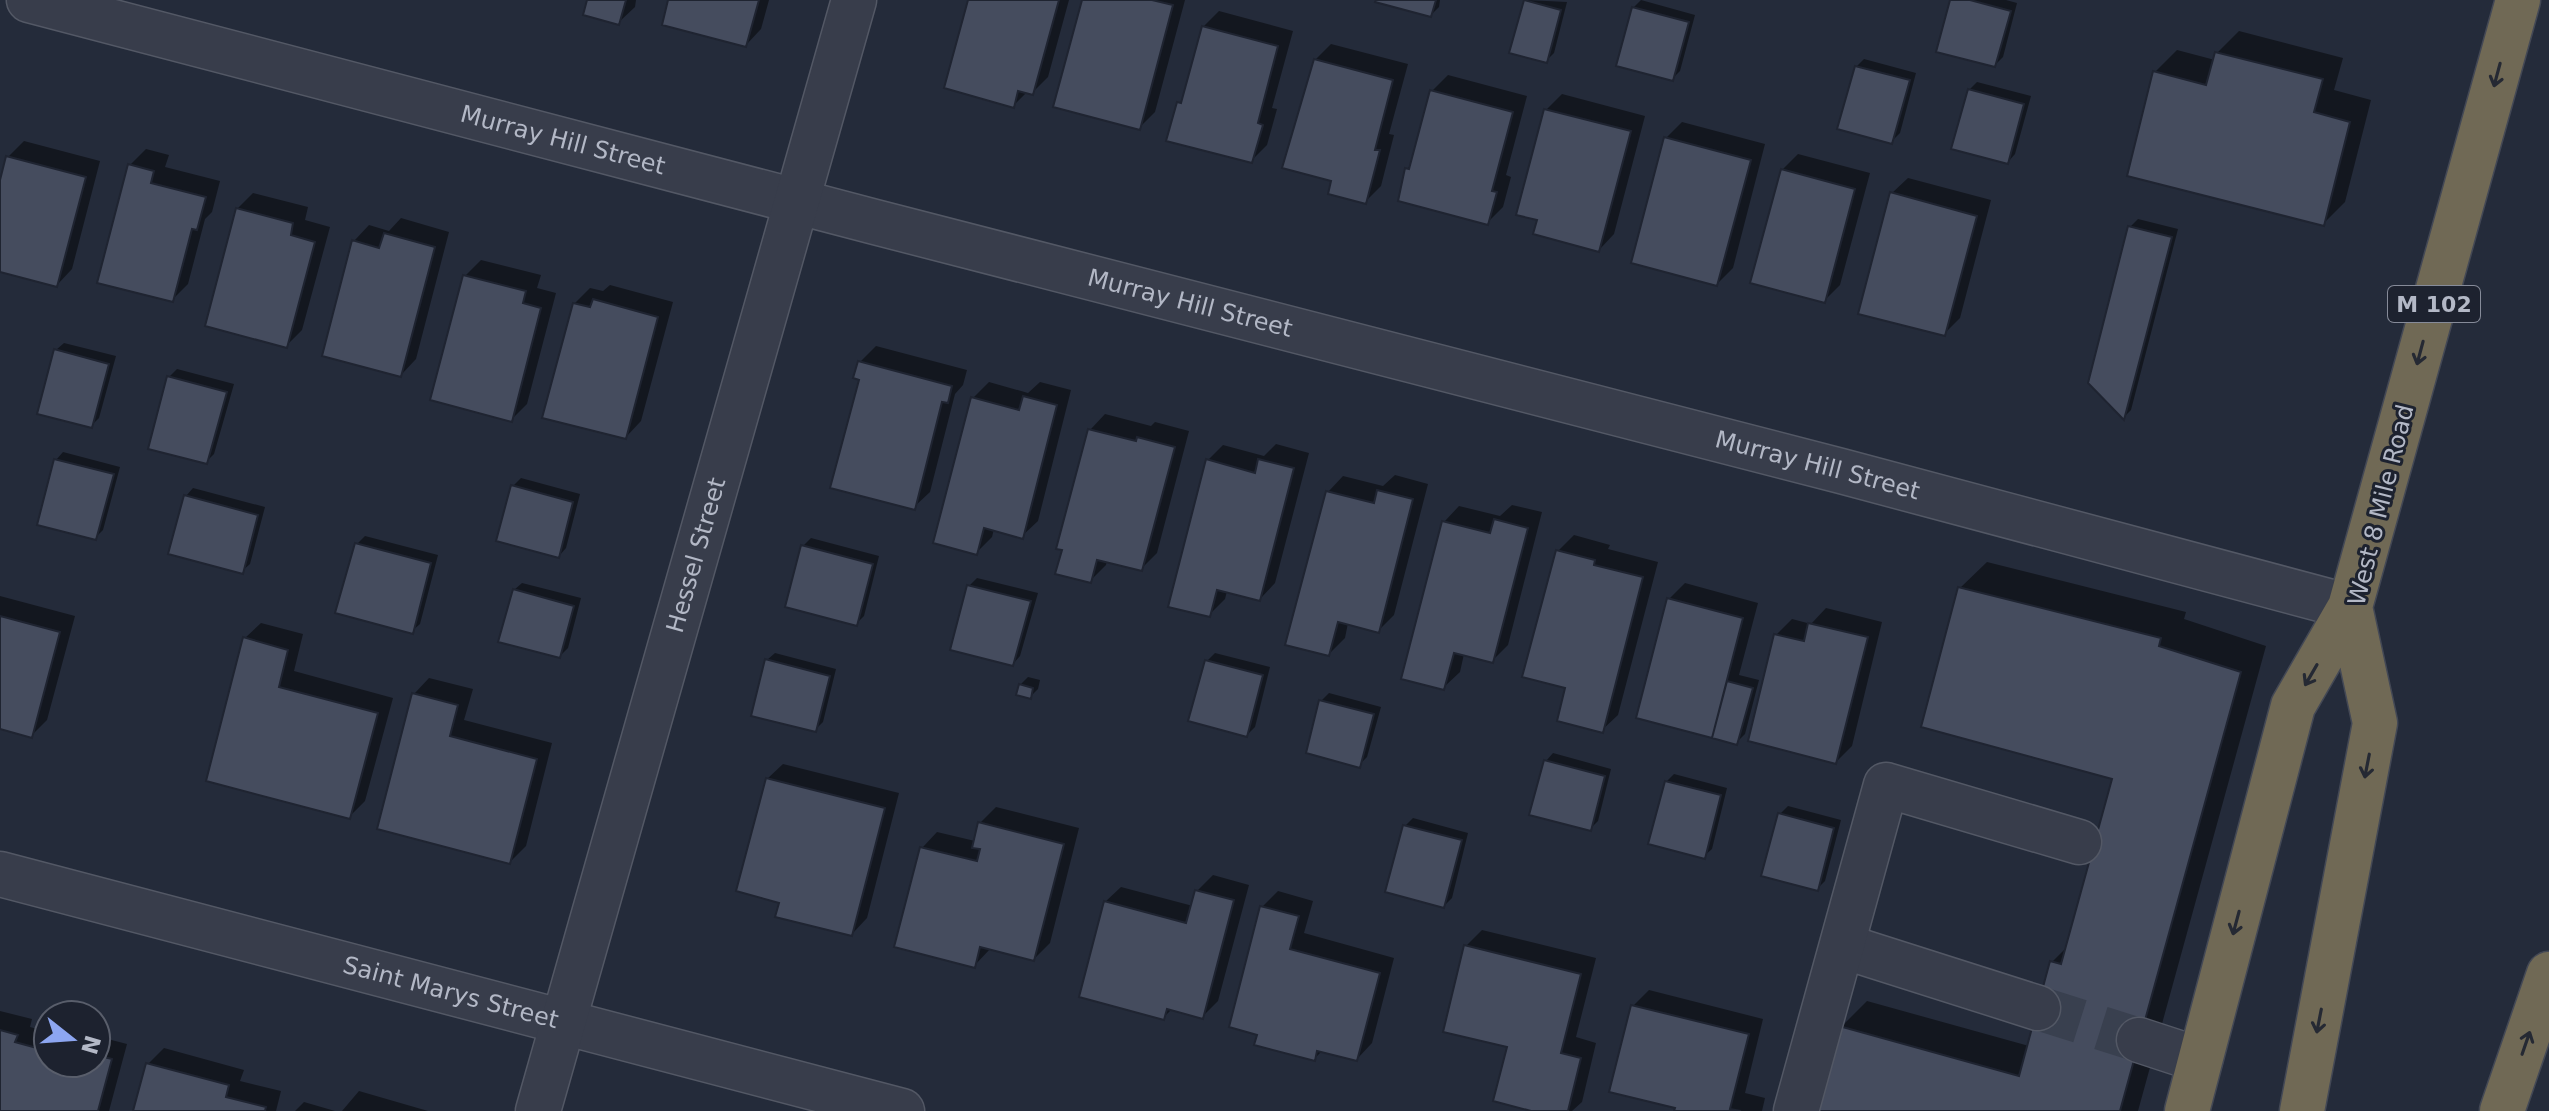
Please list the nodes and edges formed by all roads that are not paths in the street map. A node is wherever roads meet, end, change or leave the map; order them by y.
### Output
1 (29, 0) edge
2 (854, 0) edge
3 (2518, 0) edge
4 (796, 201) junction
5 (2350, 607) junction
6 (2079, 842) dead end
7 (0, 874) edge
8 (1843, 946) junction
9 (2549, 974) edge
10 (2038, 1008) tunnel mouth
11 (563, 1022) junction
12 (2139, 1040) tunnel mouth
13 (2200, 1060) junction
14 (538, 1111) edge
15 (902, 1111) edge
16 (1796, 1111) edge
17 (2187, 1111) edge
18 (2302, 1111) edge
19 (2502, 1111) edge

1 - 4 street, Murray Hill Street
2 - 4 street, Hessel Street
3 -> 5 highway, West 8 Mile Road / M 102
4 - 5 street, Murray Hill Street
4 - 11 street, Hessel Street
5 -> 13 highway
5 -> 18 highway, West 8 Mile Road / M 102
6 - 8 street
7 - 11 street, Saint Marys Street
8 - 10 street
8 - 16 street
19 -> 9 highway
11 - 14 street, Hessel Street
11 - 15 street, Saint Marys Street
12 - 13 street
13 - 17 highway

